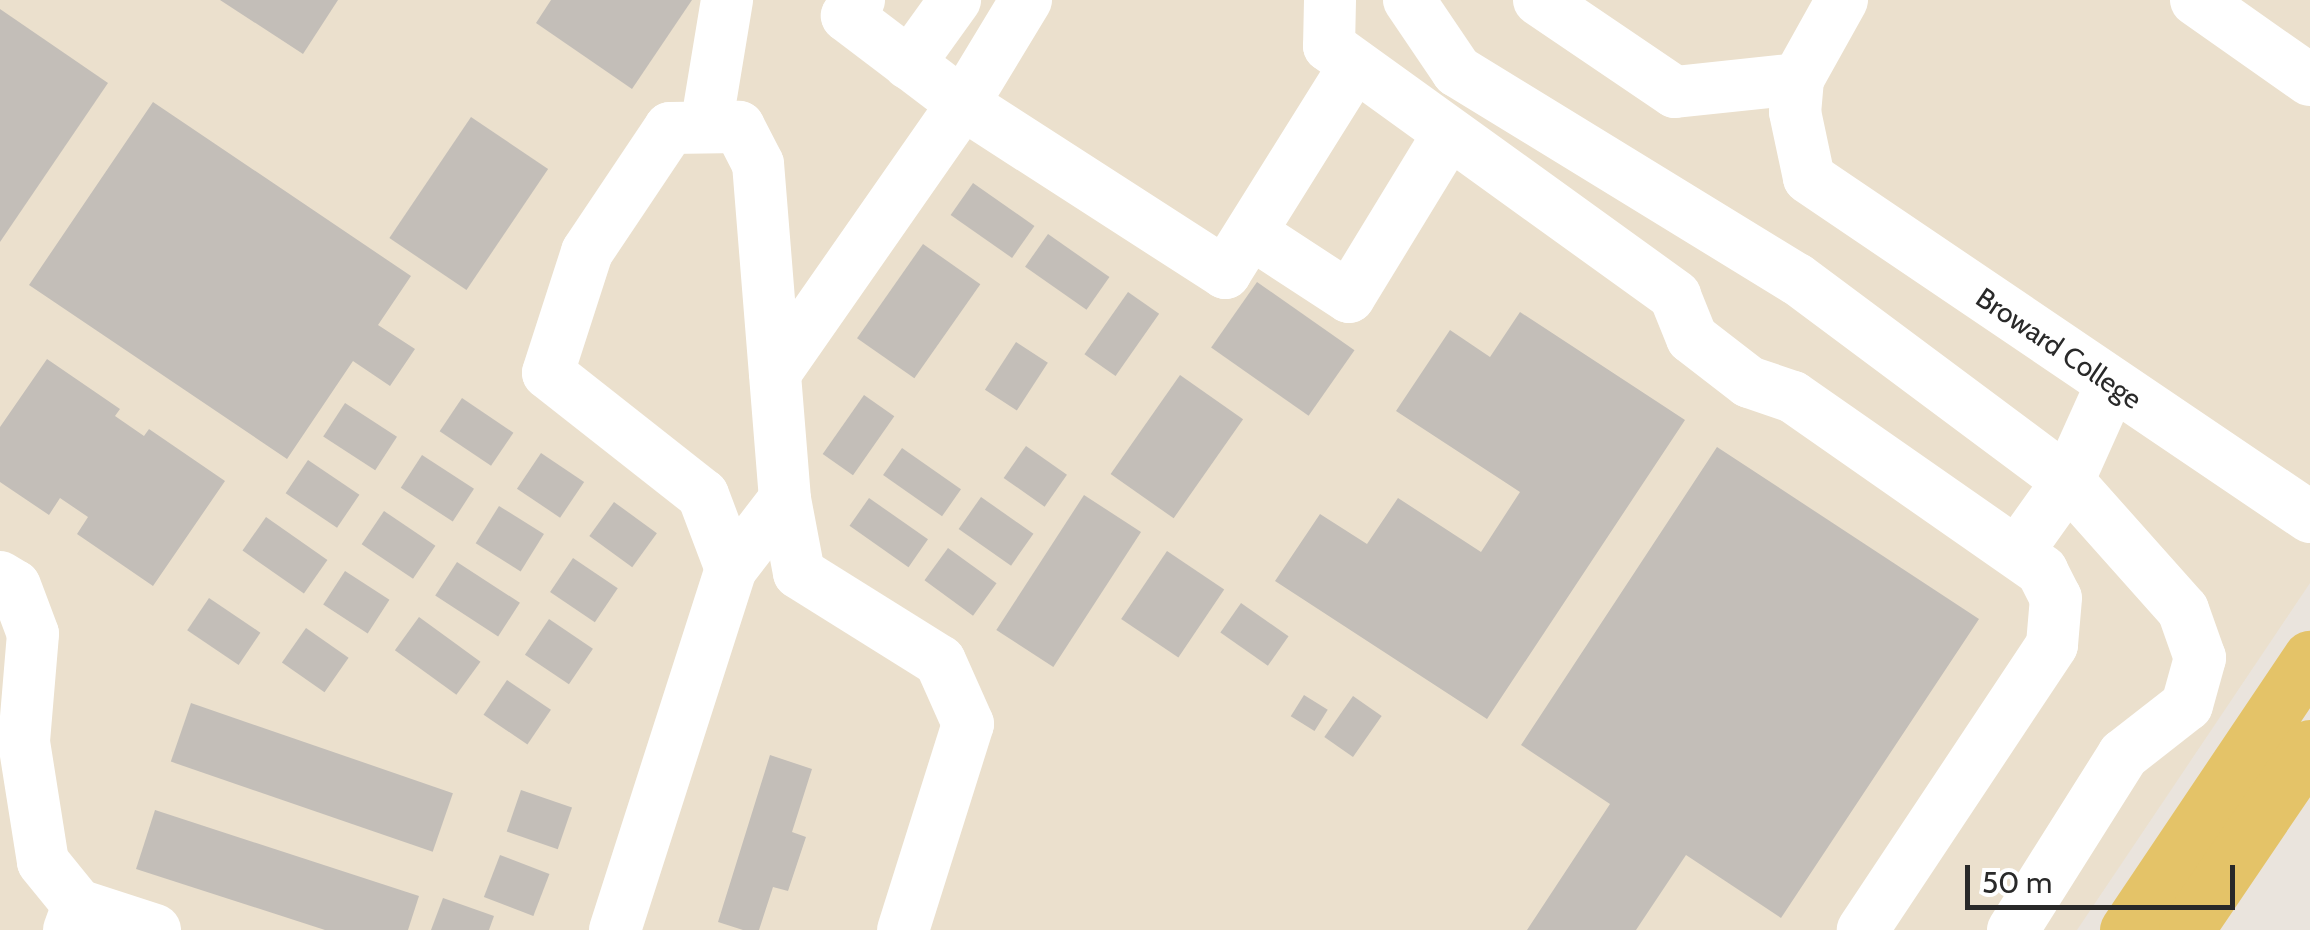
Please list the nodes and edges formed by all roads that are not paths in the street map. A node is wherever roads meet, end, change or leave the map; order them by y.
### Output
1 (727, 0) edge
2 (859, 0) edge
3 (955, 0) edge
4 (1026, 0) edge
5 (1330, 0) edge
6 (1409, 0) edge
7 (1538, 0) edge
8 (1842, 0) edge
9 (2196, 0) edge
10 (909, 64) junction
11 (1355, 65) junction
12 (1798, 79) junction
13 (2310, 80) edge
14 (962, 104) junction
15 (706, 128) junction
16 (1448, 133) junction
17 (1665, 200) junction
18 (1250, 233) junction
19 (1625, 260) junction
20 (775, 373) junction
21 (2112, 383) junction
22 (2068, 481) junction
23 (785, 499) junction
24 (2310, 517) edge
25 (2019, 550) junction
26 (731, 569) junction
27 (0, 577) edge
28 (2310, 658) edge
29 (12, 733) edge
30 (2310, 747) edge
31 (74, 917) edge
32 (155, 930) edge
33 (615, 930) edge
34 (903, 930) edge
35 (1863, 930) edge
36 (2013, 930) edge
37 (2127, 930) edge
38 (2186, 930) edge

1 - 15 street
2 - 10 street
3 - 10 street
4 - 14 street
5 - 11 street
6 - 17 street
7 - 12 street
8 - 12 street
9 - 13 street
10 - 14 street
11 - 16 street
11 - 18 street
12 - 21 street, Broward College
14 - 18 street
14 - 20 street
15 - 20 street
15 - 26 street
16 - 18 street
16 - 19 street
17 - 19 street
17 - 22 street
19 - 25 street
20 - 23 street
21 - 22 street
21 - 24 street, Broward College
22 - 25 street
22 - 36 street
23 - 26 street
23 - 34 street
25 - 35 street
26 - 33 street
27 - 29 street
28 - 37 main road
29 - 31 street
30 - 38 main road
31 - 32 street

